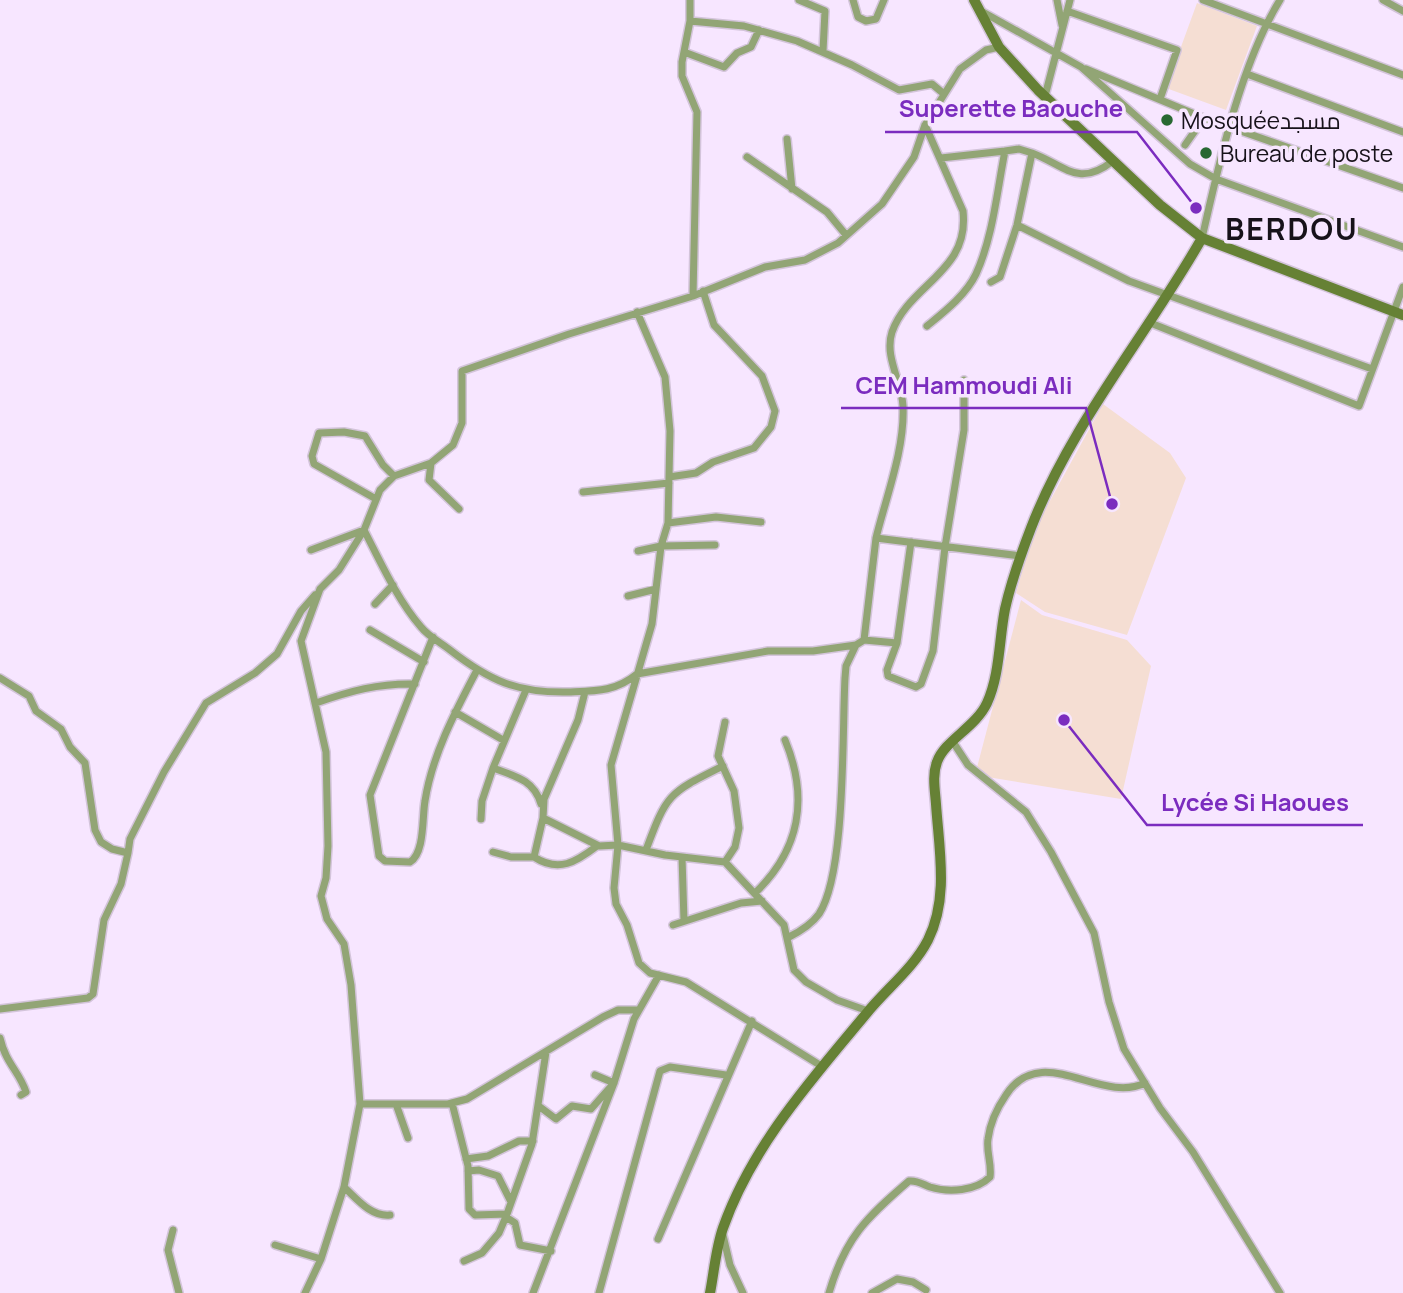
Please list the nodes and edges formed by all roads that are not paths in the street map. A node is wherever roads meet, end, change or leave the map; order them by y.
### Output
1 (690, 0) edge
2 (799, 0) edge
3 (853, 0) edge
4 (884, 0) edge
5 (974, 0) edge
6 (1057, 0) edge
7 (1070, 0) edge
8 (1203, 0) edge
9 (1280, 0) edge
10 (1383, 0) edge
11 (980, 10) junction
12 (1068, 10) junction
13 (1403, 10) edge
14 (690, 21) junction
15 (1267, 22) junction
16 (1063, 29) junction
17 (759, 30) junction
18 (999, 47) junction
19 (823, 51) junction
20 (1057, 51) junction
21 (684, 52) junction
22 (1080, 67) junction
23 (1247, 74) junction
24 (1403, 75) edge
25 (944, 94) junction
26 (1045, 96) junction
27 (1160, 99) junction
28 (1203, 118) junction
29 (925, 125) junction
30 (1231, 127) junction
31 (1403, 132) edge
32 (787, 139) dead end
33 (1185, 145) dead end
34 (1005, 151) junction
35 (1032, 153) junction
36 (747, 157) dead end
37 (941, 158) junction
38 (1113, 161) junction
39 (1216, 178) junction
40 (792, 188) junction
41 (1403, 188) edge
42 (1017, 225) junction
43 (846, 236) junction
44 (1202, 238) junction
45 (1403, 247) edge
46 (991, 282) dead end
47 (1403, 287) edge
48 (703, 291) junction
49 (693, 296) junction
50 (1166, 296) junction
51 (637, 312) junction
52 (1398, 313) edge
53 (1148, 322) junction
54 (927, 326) dead end
55 (1373, 369) junction
56 (964, 380) dead end
57 (431, 463) junction
58 (394, 476) junction
59 (669, 480) junction
60 (583, 492) dead end
61 (376, 499) junction
62 (459, 509) dead end
63 (761, 522) dead end
64 (668, 523) junction
65 (364, 530) junction
66 (876, 538) junction
67 (911, 542) junction
68 (715, 545) dead end
69 (661, 546) junction
70 (945, 547) junction
71 (311, 550) dead end
72 (638, 551) dead end
73 (1021, 556) junction
74 (393, 585) junction
75 (320, 589) junction
76 (656, 589) junction
77 (628, 596) dead end
78 (375, 604) dead end
79 (370, 630) dead end
80 (433, 637) junction
81 (860, 642) junction
82 (897, 643) junction
83 (424, 662) junction
84 (477, 670) junction
85 (637, 674) junction
86 (0, 678) edge
87 (415, 684) junction
88 (526, 690) junction
89 (585, 692) junction
90 (316, 703) junction
91 (455, 712) junction
92 (725, 722) dead end
93 (503, 740) junction
94 (785, 740) dead end
95 (953, 742) junction
96 (723, 766) junction
97 (493, 768) junction
98 (542, 808) junction
99 (543, 818) junction
100 (481, 819) dead end
101 (618, 845) junction
102 (597, 846) junction
103 (646, 850) junction
104 (494, 852) dead end
105 (128, 853) junction
106 (534, 857) junction
107 (682, 857) junction
108 (725, 862) junction
109 (755, 893) junction
110 (762, 901) junction
111 (684, 921) junction
112 (673, 925) dead end
113 (789, 937) junction
114 (659, 975) junction
115 (0, 1009) edge
116 (639, 1010) junction
117 (868, 1011) junction
118 (752, 1021) junction
119 (0, 1038) edge
120 (546, 1052) junction
121 (823, 1067) junction
122 (595, 1075) dead end
123 (726, 1075) junction
124 (614, 1083) junction
125 (1145, 1083) junction
126 (21, 1095) dead end
127 (452, 1103) junction
128 (360, 1104) junction
129 (396, 1104) junction
130 (540, 1107) junction
131 (408, 1138) dead end
132 (533, 1141) junction
133 (466, 1159) junction
134 (468, 1171) junction
135 (344, 1187) junction
136 (511, 1203) junction
137 (390, 1214) dead end
138 (506, 1215) junction
139 (173, 1230) dead end
140 (722, 1230) junction
141 (658, 1239) dead end
142 (275, 1245) dead end
143 (551, 1251) junction
144 (321, 1259) junction
145 (464, 1261) dead end
146 (926, 1290) dead end
147 (179, 1293) edge
148 (305, 1293) edge
149 (533, 1293) edge
150 (599, 1293) edge
151 (710, 1293) edge
152 (743, 1293) edge
153 (829, 1293) edge
154 (872, 1293) edge
155 (1280, 1293) edge

1 - 14 street
2 - 19 street
3 - 4 street
5 - 11 main road
6 - 16 street
7 - 12 street
8 - 15 street
9 - 15 street
10 - 13 street
11 - 18 main road
11 - 20 street
12 - 16 street
12 - 27 street
14 - 17 street
14 - 21 street
15 - 23 street
15 - 24 street
16 - 20 street
17 - 19 street
17 - 21 street
18 - 25 street
18 - 26 main road
19 - 25 street
20 - 22 street
20 - 26 street
21 - 49 street
22 - 27 street
22 - 39 street
23 - 30 street
23 - 31 street
25 - 29 street
26 - 38 main road
27 - 28 street
28 - 30 street
28 - 33 street
29 - 37 street
29 - 43 street
30 - 39 street
30 - 41 street
32 - 40 street
34 - 35 street
34 - 37 street
34 - 54 street
35 - 38 street
35 - 42 street
36 - 40 street
37 - 66 street
38 - 44 main road
39 - 44 street
39 - 45 street
40 - 43 street
42 - 46 street
42 - 50 street
43 - 48 street
44 - 50 main road
44 - 52 main road
47 - 52 street
48 - 49 street
48 - 59 street
49 - 51 street
50 - 53 main road
50 - 55 street
51 - 57 street
51 - 59 street
52 - 55 street
53 - 55 street
53 - 73 main road
56 - 70 street
57 - 58 street
57 - 62 street
58 - 61 street
58 - 61 street
59 - 60 street
59 - 64 street
61 - 65 street
63 - 64 street
64 - 69 street
65 - 71 street
65 - 74 street
65 - 75 street
66 - 67 street
66 - 81 street
67 - 70 street
67 - 82 street
68 - 69 street
69 - 72 street
69 - 76 street
70 - 73 street
70 - 82 street
73 - 95 main road
74 - 78 street
74 - 80 street
75 - 90 street
75 - 105 street
76 - 77 street
76 - 85 street
79 - 83 street
80 - 83 street
80 - 84 street
81 - 82 street
81 - 85 street
81 - 113 street
83 - 87 street
84 - 88 street
84 - 91 street
85 - 89 street
85 - 101 street
86 - 105 street
87 - 90 street
87 - 91 street
88 - 89 street
88 - 93 street
89 - 98 street
90 - 128 street
91 - 93 street
92 - 96 street
93 - 97 street
94 - 109 street
95 - 117 main road
95 - 125 street
96 - 103 street
96 - 108 street
97 - 98 street
97 - 100 street
98 - 99 street
99 - 102 street
99 - 106 street
101 - 102 street
101 - 103 street
101 - 114 street
102 - 106 street
103 - 107 street
104 - 106 street
105 - 115 street
107 - 108 street
107 - 111 street
108 - 109 street
109 - 110 street
110 - 111 street
110 - 113 street
111 - 112 street
113 - 117 street
114 - 116 street
114 - 118 street
116 - 120 street
116 - 124 street
117 - 121 main road
118 - 121 street
118 - 123 street
119 - 126 street
120 - 127 street
120 - 130 street
121 - 140 main road
122 - 124 street
123 - 141 street
123 - 150 street
124 - 130 street
124 - 143 street
125 - 153 street
125 - 155 street
127 - 129 street
127 - 133 street
128 - 129 street
128 - 135 street
129 - 131 street
130 - 132 street
132 - 133 street
132 - 136 street
133 - 134 street
134 - 136 street
134 - 138 street
135 - 137 street
135 - 144 street
136 - 138 street
138 - 143 street
138 - 145 street
139 - 147 street
140 - 151 main road
140 - 152 street
142 - 144 street
143 - 149 street
144 - 148 street
146 - 154 street

